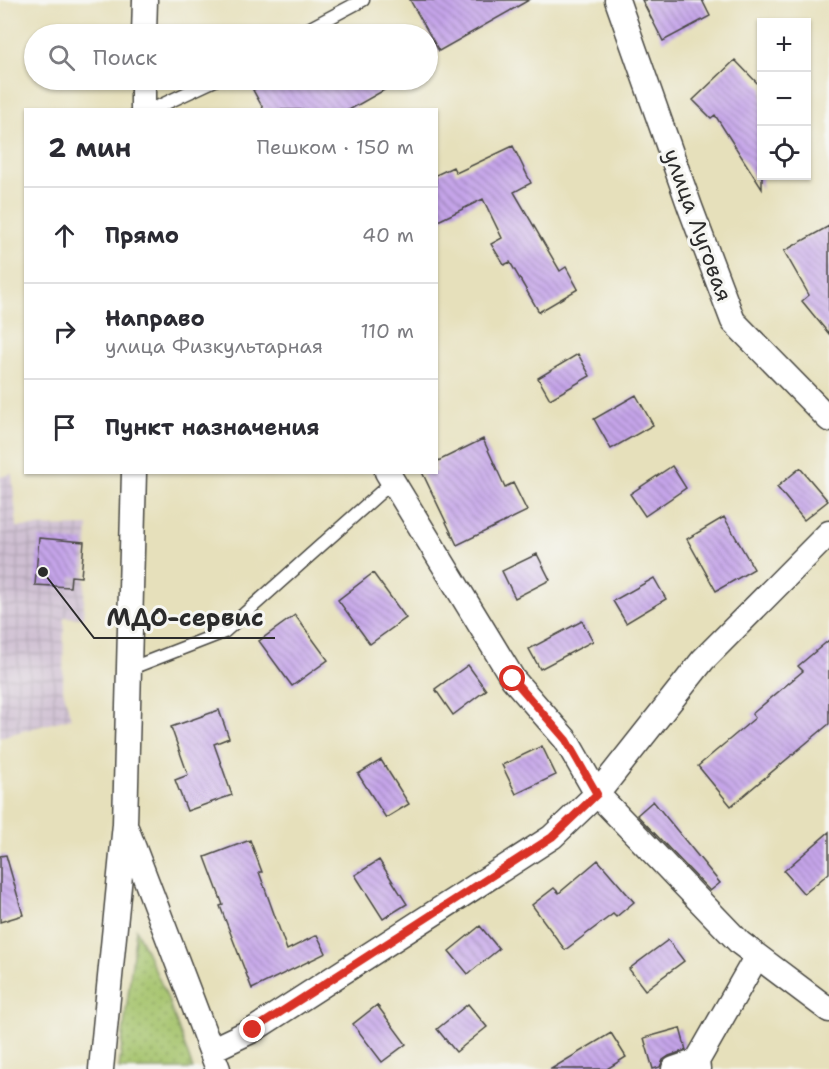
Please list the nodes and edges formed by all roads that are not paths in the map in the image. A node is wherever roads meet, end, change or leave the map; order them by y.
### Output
1 (145, 0) edge
2 (363, 0) edge
3 (617, 0) edge
4 (144, 24) edge
5 (319, 24) edge
6 (143, 90) edge
7 (194, 90) edge
8 (143, 108) edge
9 (156, 108) edge
10 (829, 419) edge
11 (134, 474) edge
12 (389, 477) edge
13 (829, 533) edge
14 (129, 669) junction
15 (597, 794) junction
16 (125, 824) junction
17 (757, 956) junction
18 (829, 1010) edge
19 (215, 1059) edge
20 (698, 1065) edge
21 (101, 1069) edge
22 (674, 1069) edge

1 - 4 street
2 - 5 lane
3 - 10 street, улица Луговая
6 - 8 street
7 - 9 lane
11 - 14 street
12 - 14 lane
12 - 15 street
13 - 15 street
14 - 16 street
15 - 17 street
15 - 19 street
16 - 19 street
16 - 21 street
17 - 18 street
17 - 20 street
20 - 22 street

